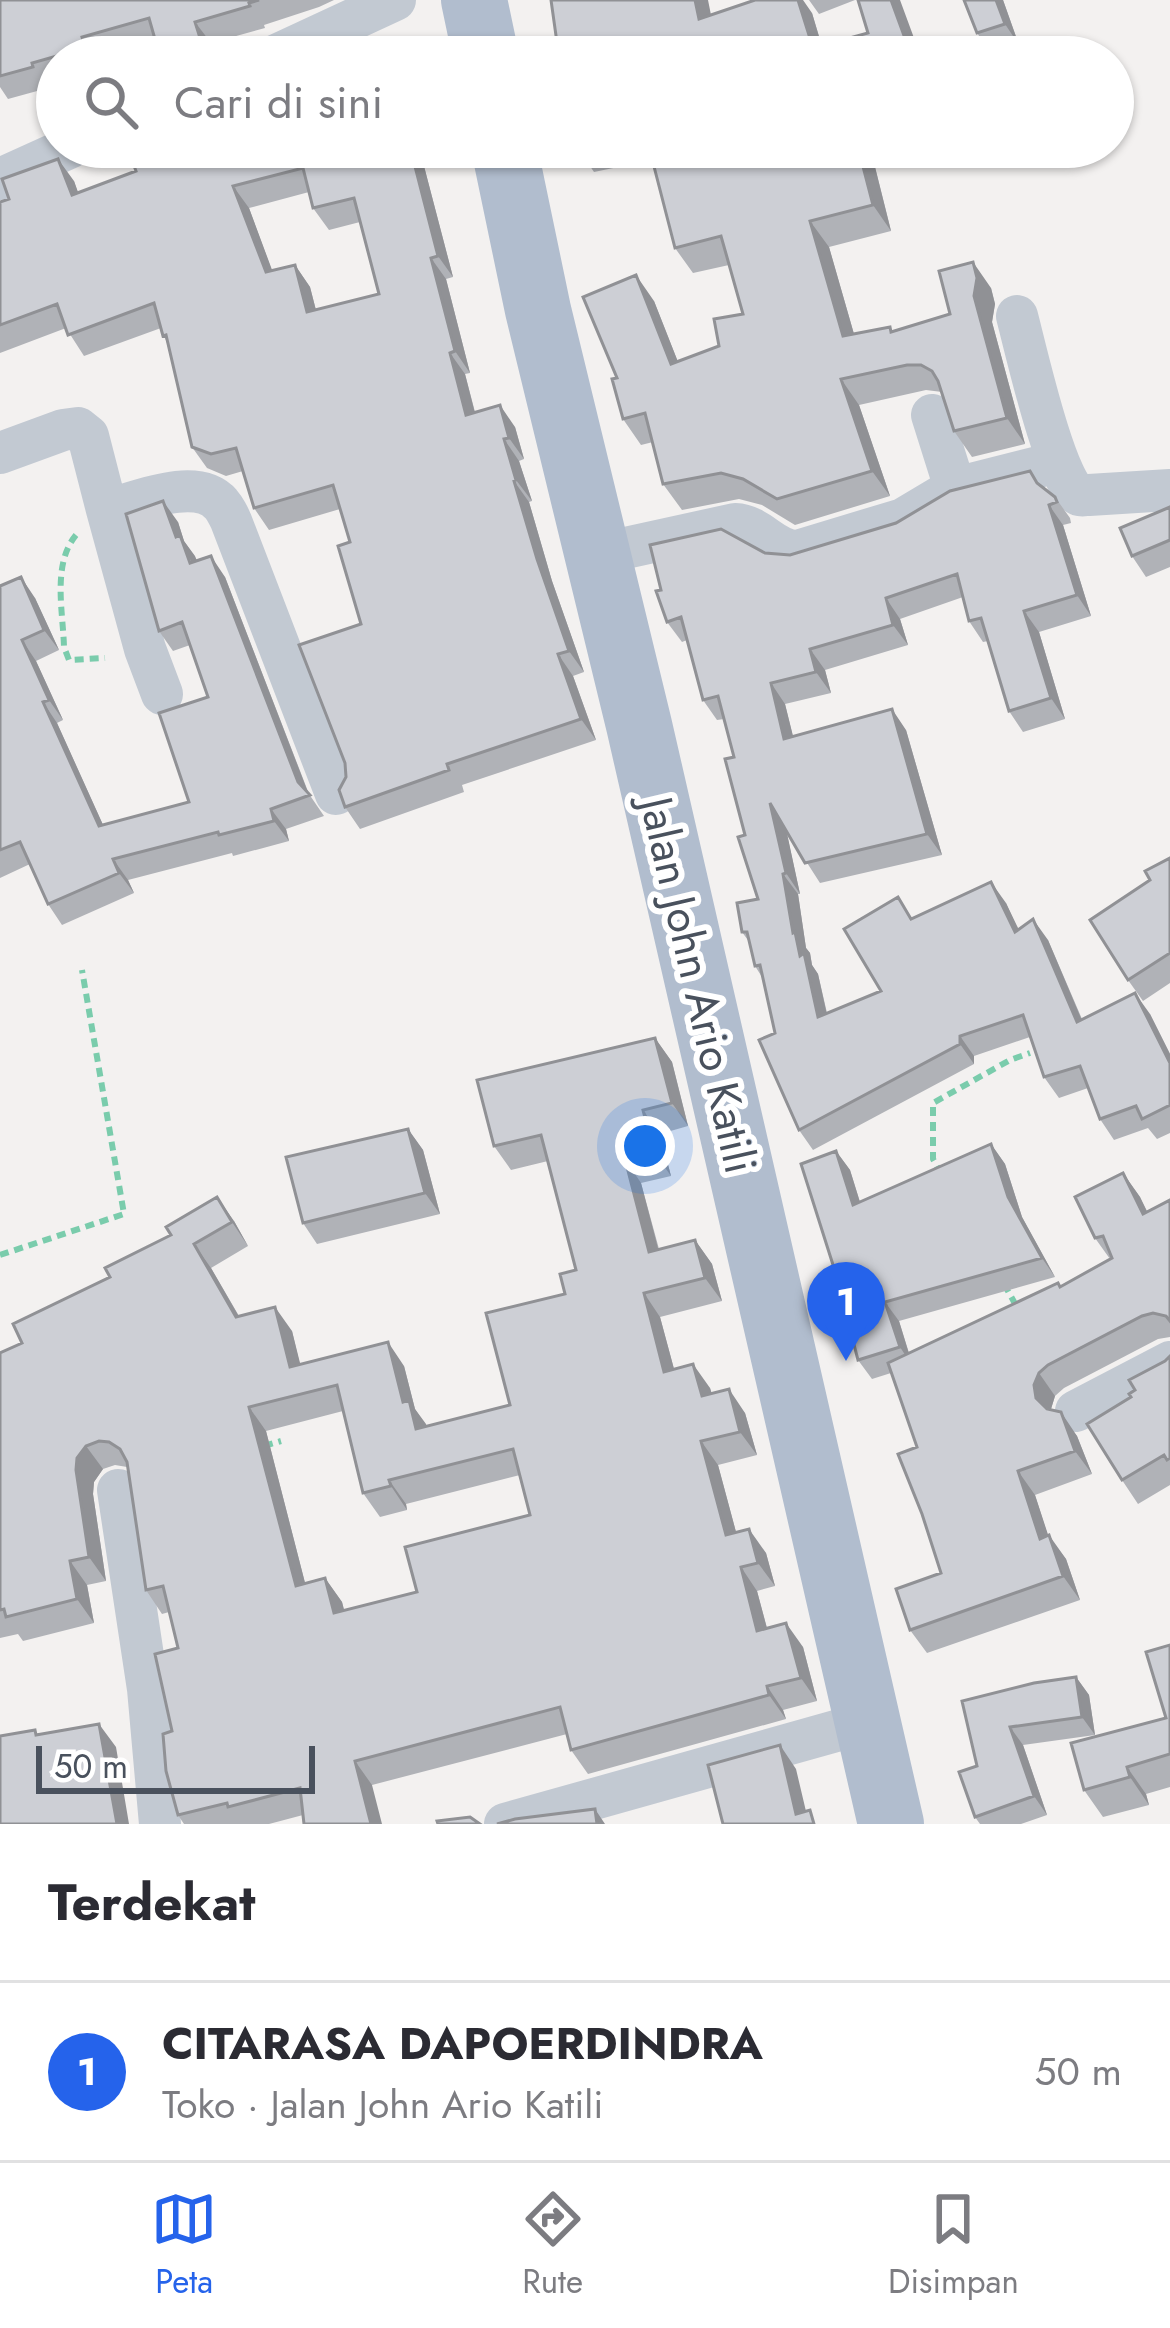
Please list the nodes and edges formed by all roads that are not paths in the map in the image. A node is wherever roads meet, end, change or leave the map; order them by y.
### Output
1 (395, 0) edge
2 (474, 0) edge
3 (317, 36) edge
4 (482, 36) edge
5 (36, 163) edge
6 (508, 168) edge
7 (0, 179) edge
8 (1017, 316) dead end
9 (932, 415) dead end
10 (0, 453) edge
11 (1058, 462) junction
12 (955, 488) junction
13 (1170, 490) edge
14 (106, 510) junction
15 (598, 554) junction
16 (162, 694) dead end
17 (336, 794) edge
18 (1170, 1362) edge
19 (1076, 1412) dead end
20 (118, 1490) dead end
21 (868, 1722) junction
22 (160, 1824) edge
23 (505, 1824) edge
24 (891, 1824) edge

1 - 3 street
2 - 4 main road
5 - 7 street
6 - 15 main road, Jalan John Ario Katili
8 - 11 street
9 - 12 street
10 - 14 street
11 - 12 street
11 - 13 street
12 - 15 street
14 - 16 street
14 - 17 street
15 - 21 main road, Jalan John Ario Katili
18 - 19 street
20 - 22 street
21 - 23 street
21 - 24 main road, Jalan John Ario Katili

